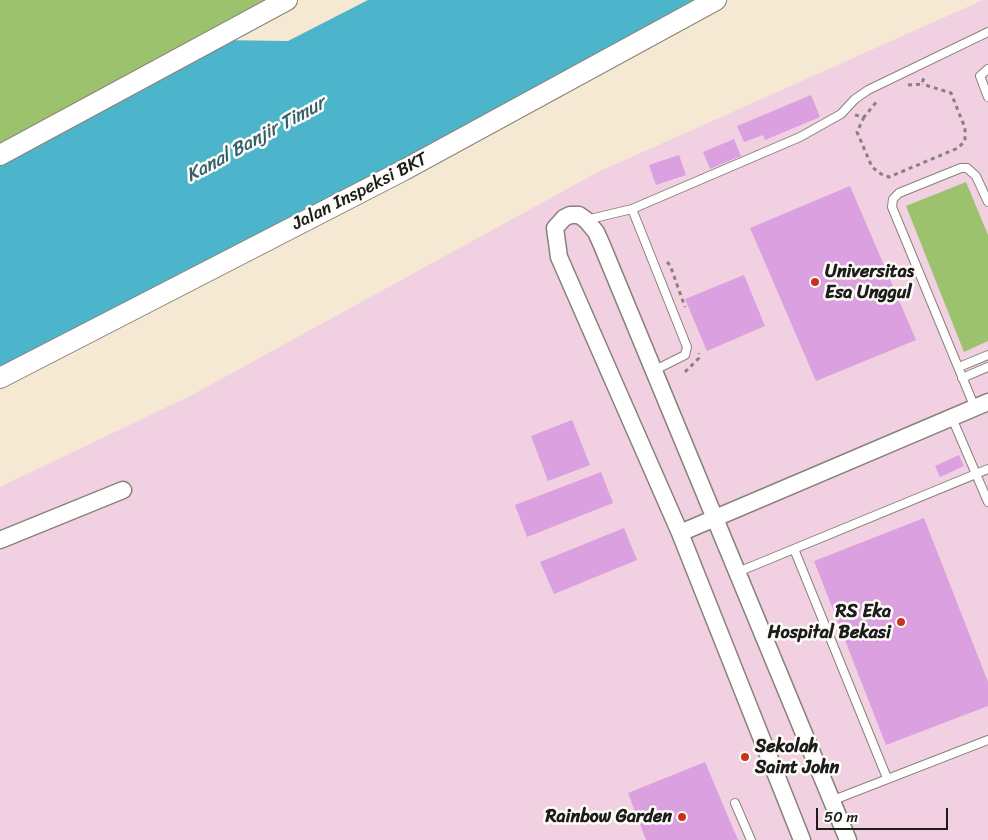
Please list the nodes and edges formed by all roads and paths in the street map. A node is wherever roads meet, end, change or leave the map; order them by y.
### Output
1 (287, 0) edge
2 (716, 0) edge
3 (988, 32) edge
4 (988, 70) edge
5 (926, 73) dead end
6 (922, 84) junction
7 (902, 87) dead end
8 (884, 95) dead end
9 (988, 97) edge
10 (851, 116) dead end
11 (864, 116) junction
12 (0, 155) edge
13 (988, 202) edge
14 (632, 209) junction
15 (586, 220) junction
16 (664, 259) dead end
17 (685, 315) dead end
18 (700, 349) dead end
19 (988, 355) edge
20 (959, 367) junction
21 (988, 367) edge
22 (653, 371) junction
23 (685, 372) dead end
24 (0, 378) edge
25 (962, 378) junction
26 (982, 405) edge
27 (952, 418) junction
28 (988, 469) edge
29 (976, 474) junction
30 (123, 490) dead end
31 (988, 502) edge
32 (716, 517) junction
33 (680, 533) junction
34 (0, 540) edge
35 (794, 549) junction
36 (738, 572) junction
37 (988, 740) edge
38 (887, 778) junction
39 (832, 801) junction
40 (735, 803) dead end
41 (751, 840) edge
42 (802, 840) edge
43 (848, 840) edge

1 - 12 street
2 - 24 street, Jalan Inspeksi BKT
3 - 14 lane
4 - 9 lane
5 - 6 path
6 - 7 path
6 - 11 path
8 - 11 path
10 - 11 path
13 - 20 lane
14 - 15 lane
14 - 22 lane
15 - 22 street
15 - 33 street
16 - 17 path
18 - 23 path
19 - 20 lane
20 - 25 lane
21 - 25 lane
22 - 32 street
25 - 26 lane
26 - 27 street
27 - 29 lane
27 - 32 street
28 - 29 lane
29 - 31 lane
29 - 35 lane
30 - 34 street
32 - 33 street
32 - 36 street
33 - 42 street
35 - 36 lane
35 - 38 lane
36 - 39 street
37 - 38 lane
38 - 39 lane
39 - 43 street
40 - 41 lane

